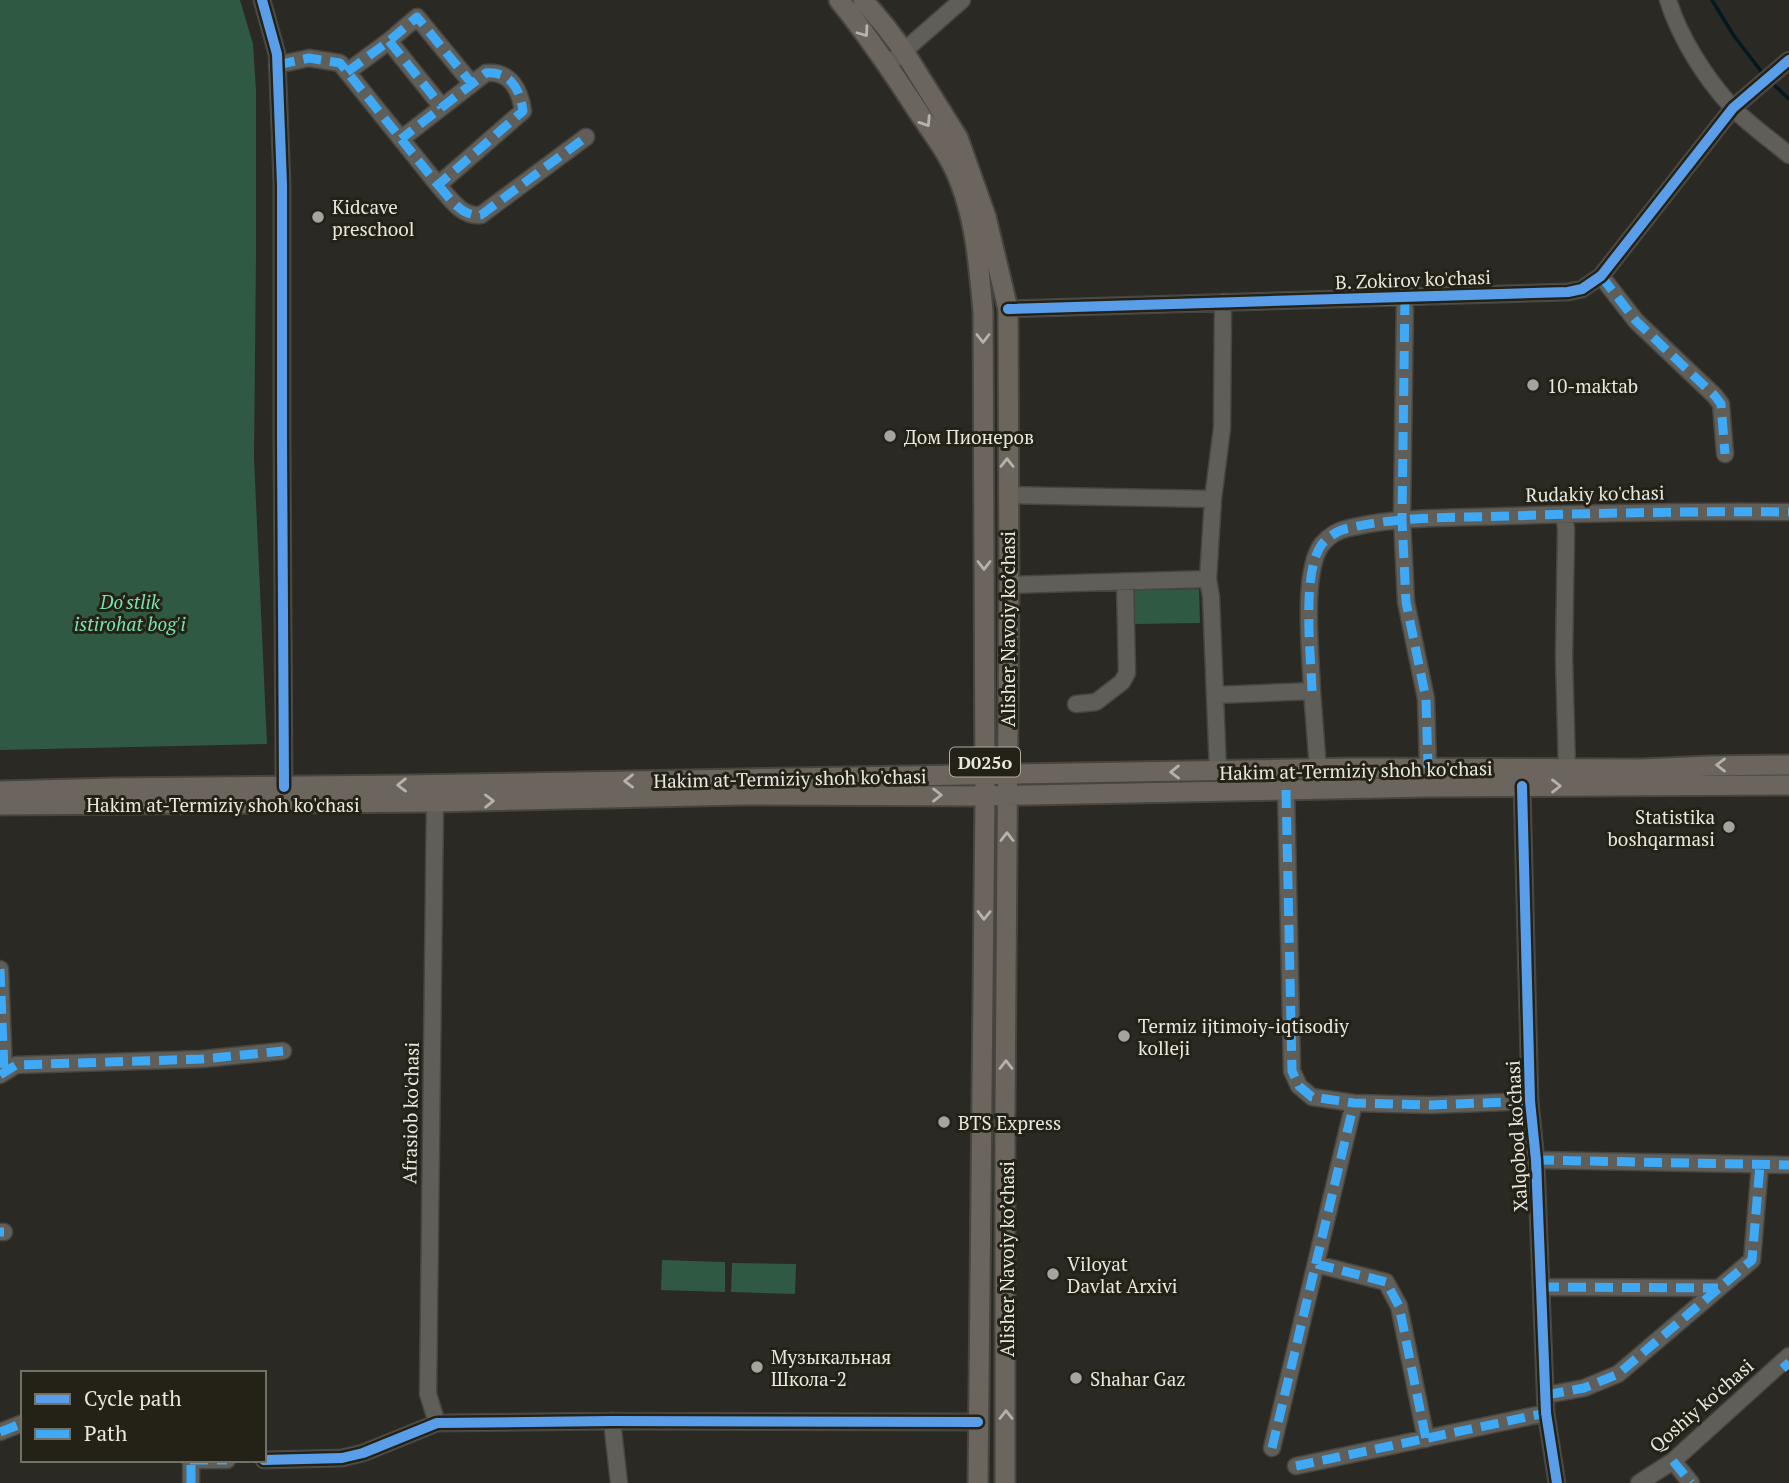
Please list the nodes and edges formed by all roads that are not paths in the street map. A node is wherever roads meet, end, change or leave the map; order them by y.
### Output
1 (262, 0) edge
2 (839, 0) edge
3 (863, 0) edge
4 (962, 0) edge
5 (1668, 0) edge
6 (389, 41) junction
7 (904, 50) junction
8 (1789, 60) edge
9 (277, 65) junction
10 (888, 65) junction
11 (347, 72) junction
12 (472, 84) junction
13 (442, 107) junction
14 (1733, 108) junction
15 (586, 137) dead end
16 (401, 139) junction
17 (1789, 155) edge
18 (438, 185) junction
19 (1601, 276) junction
20 (1405, 297) junction
21 (1223, 302) junction
22 (1008, 309) junction
23 (1725, 454) dead end
24 (1007, 495) junction
25 (1213, 499) junction
26 (1789, 512) edge
27 (1564, 514) junction
28 (1402, 519) junction
29 (1208, 579) junction
30 (1125, 583) junction
31 (1009, 585) junction
32 (1312, 691) junction
33 (1215, 695) junction
34 (1076, 704) dead end
35 (1789, 765) edge
36 (1427, 768) junction
37 (1318, 769) junction
38 (1567, 769) junction
39 (1218, 771) junction
40 (1007, 774) junction
41 (985, 775) junction
42 (1789, 785) edge
43 (1522, 786) junction
44 (284, 787) junction
45 (1286, 790) junction
46 (0, 792) edge
47 (1007, 795) junction
48 (985, 796) junction
49 (435, 802) junction
50 (0, 805) edge
51 (0, 970) edge
52 (283, 1051) dead end
53 (2, 1074) edge
54 (1530, 1101) junction
55 (1354, 1102) junction
56 (982, 1112) junction
57 (1005, 1112) junction
58 (1536, 1160) junction
59 (1760, 1165) junction
60 (1789, 1165) edge
61 (1317, 1265) junction
62 (1541, 1287) junction
63 (1718, 1288) junction
64 (1787, 1362) edge
65 (1546, 1395) junction
66 (1546, 1413) junction
67 (612, 1421) junction
68 (978, 1422) junction
69 (437, 1423) junction
70 (21, 1424) edge
71 (0, 1433) edge
72 (1426, 1439) junction
73 (1272, 1448) dead end
74 (266, 1460) edge
75 (1673, 1461) junction
76 (191, 1462) edge
77 (1296, 1466) dead end
78 (191, 1483) edge
79 (619, 1483) edge
80 (978, 1483) edge
81 (1005, 1483) edge
82 (1557, 1483) edge
83 (1639, 1483) edge
84 (1691, 1483) edge

1 - 9 street
2 -> 10 main road, D025o
3 - 7 main road, Alisher Navoiy ko’chasi
4 - 7 street
5 - 14 street
6 - 11 street
6 - 12 street
6 - 13 street
7 - 10 street
7 - 22 main road, Alisher Navoiy ko’chasi
8 - 14 street, B. Zokirov ko'chasi
9 - 11 street
9 - 44 street
10 -> 41 main road, Alisher Navoiy ko’chasi / D025o
11 - 16 street
12 - 13 street
12 - 18 street
13 - 16 street
14 - 17 street
14 - 19 street, B. Zokirov ko'chasi
15 - 18 street
16 - 18 street
19 - 20 street, B. Zokirov ko'chasi
19 - 23 street
20 - 21 street, B. Zokirov ko'chasi
20 - 28 street
21 - 22 street, B. Zokirov ko'chasi
21 - 25 street
24 -> 22 main road, Alisher Navoiy ko’chasi
24 - 25 street
24 - 31 main road, Alisher Navoiy ko’chasi
25 - 29 street
26 - 27 street, Rudakiy ko'chasi
27 - 28 street, Rudakiy ko'chasi
27 - 38 street
28 - 32 street, Rudakiy ko'chasi
28 - 36 street
29 - 30 street
29 - 33 street
30 - 31 street
30 - 34 street
31 - 40 main road, Alisher Navoiy ko’chasi
32 - 33 street
32 - 37 street, Rudakiy ko'chasi
33 - 39 street
35 -> 38 main road, Hakim at-Termiziy shoh ko'chasi
36 - 37 main road, Hakim at-Termiziy shoh ko'chasi
36 - 38 main road, Hakim at-Termiziy shoh ko'chasi
37 - 39 main road, Hakim at-Termiziy shoh ko'chasi
39 -> 40 main road, Hakim at-Termiziy shoh ko'chasi
40 - 41 main road, Hakim at-Termiziy shoh ko'chasi
40 - 47 main road, Alisher Navoiy ko’chasi
41 -> 44 main road, Hakim at-Termiziy shoh ko'chasi
41 - 48 main road, Alisher Navoiy ko’chasi / D025o
43 -> 42 main road, Hakim at-Termiziy shoh ko'chasi
43 - 45 main road, Hakim at-Termiziy shoh ko'chasi
43 - 54 street, Xalqobod ko'chasi
44 - 46 main road, Hakim at-Termiziy shoh ko'chasi
45 - 47 main road, Hakim at-Termiziy shoh ko'chasi
45 - 55 street
47 - 48 main road, Hakim at-Termiziy shoh ko'chasi
57 -> 47 main road, Alisher Navoiy ko’chasi
49 -> 48 main road, Hakim at-Termiziy shoh ko'chasi
48 -> 56 main road, Alisher Navoiy ko’chasi / D025o
49 - 50 main road, Hakim at-Termiziy shoh ko'chasi
49 - 69 street, Afrasiob ko'chasi
51 - 53 street
52 - 53 street
54 - 55 street
54 - 58 street, Xalqobod ko'chasi
55 - 61 street
56 - 57 main road
56 - 68 main road, Alisher Navoiy ko’chasi / D025o
81 -> 57 main road, Alisher Navoiy ko’chasi
58 - 59 street
58 - 62 street, Xalqobod ko'chasi
59 - 60 street
59 - 63 street
61 - 72 street
61 - 73 street
62 - 63 street
62 - 65 street, Xalqobod ko'chasi
63 - 65 street
64 - 75 street, Qoshiy ko'chasi
65 - 66 street, Xalqobod ko'chasi
66 - 72 street
66 - 82 street, Xalqobod ko'chasi
67 - 68 street
67 - 69 street
67 - 79 street
68 - 80 main road, Alisher Navoiy ko’chasi / D025o
69 - 74 street
70 - 71 street
72 - 77 street
75 - 83 street, Qoshiy ko'chasi
75 - 84 street
76 - 78 street

